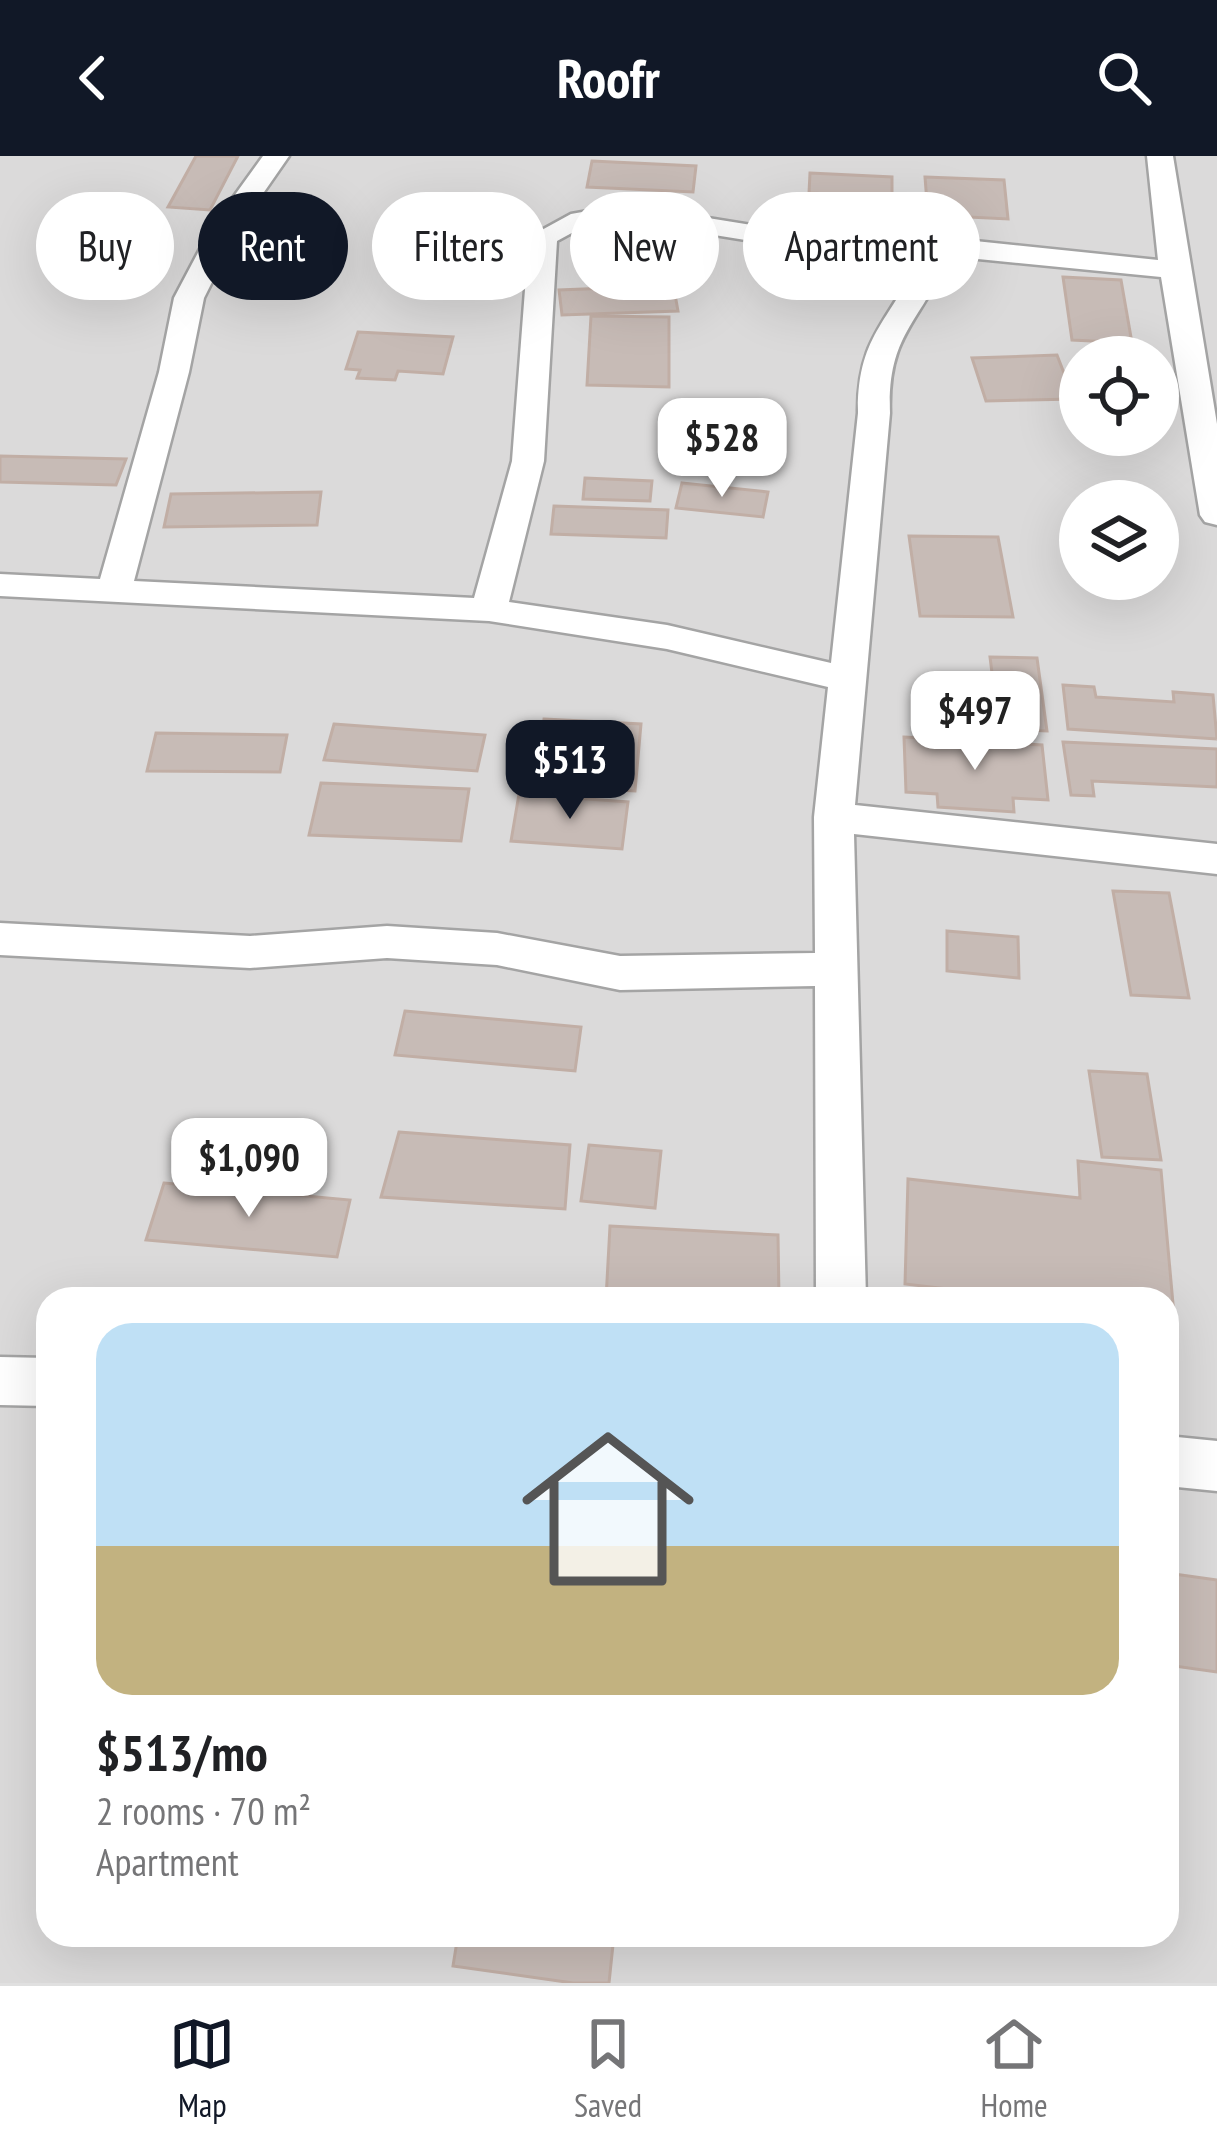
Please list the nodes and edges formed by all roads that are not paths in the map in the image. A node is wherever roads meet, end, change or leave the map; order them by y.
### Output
1 (276, 156) edge
2 (1160, 156) edge
3 (743, 232) edge
4 (980, 250) edge
5 (1174, 270) junction
6 (911, 300) edge
7 (1217, 515) edge
8 (0, 585) edge
9 (114, 590) junction
10 (489, 610) junction
11 (848, 679) junction
12 (834, 818) junction
13 (1217, 859) edge
14 (0, 939) edge
15 (833, 969) junction
16 (841, 1287) edge
17 (0, 1381) edge
18 (36, 1382) edge
19 (1179, 1462) edge
20 (1217, 1466) edge

1 - 9 street
2 - 5 street
3 - 10 street
4 - 5 street
5 - 7 street
6 - 11 street
8 - 9 street
9 - 10 street
10 - 11 street
11 - 12 street
12 - 13 street
12 - 15 street
14 - 15 street
15 - 16 street
17 - 18 street
19 - 20 street

